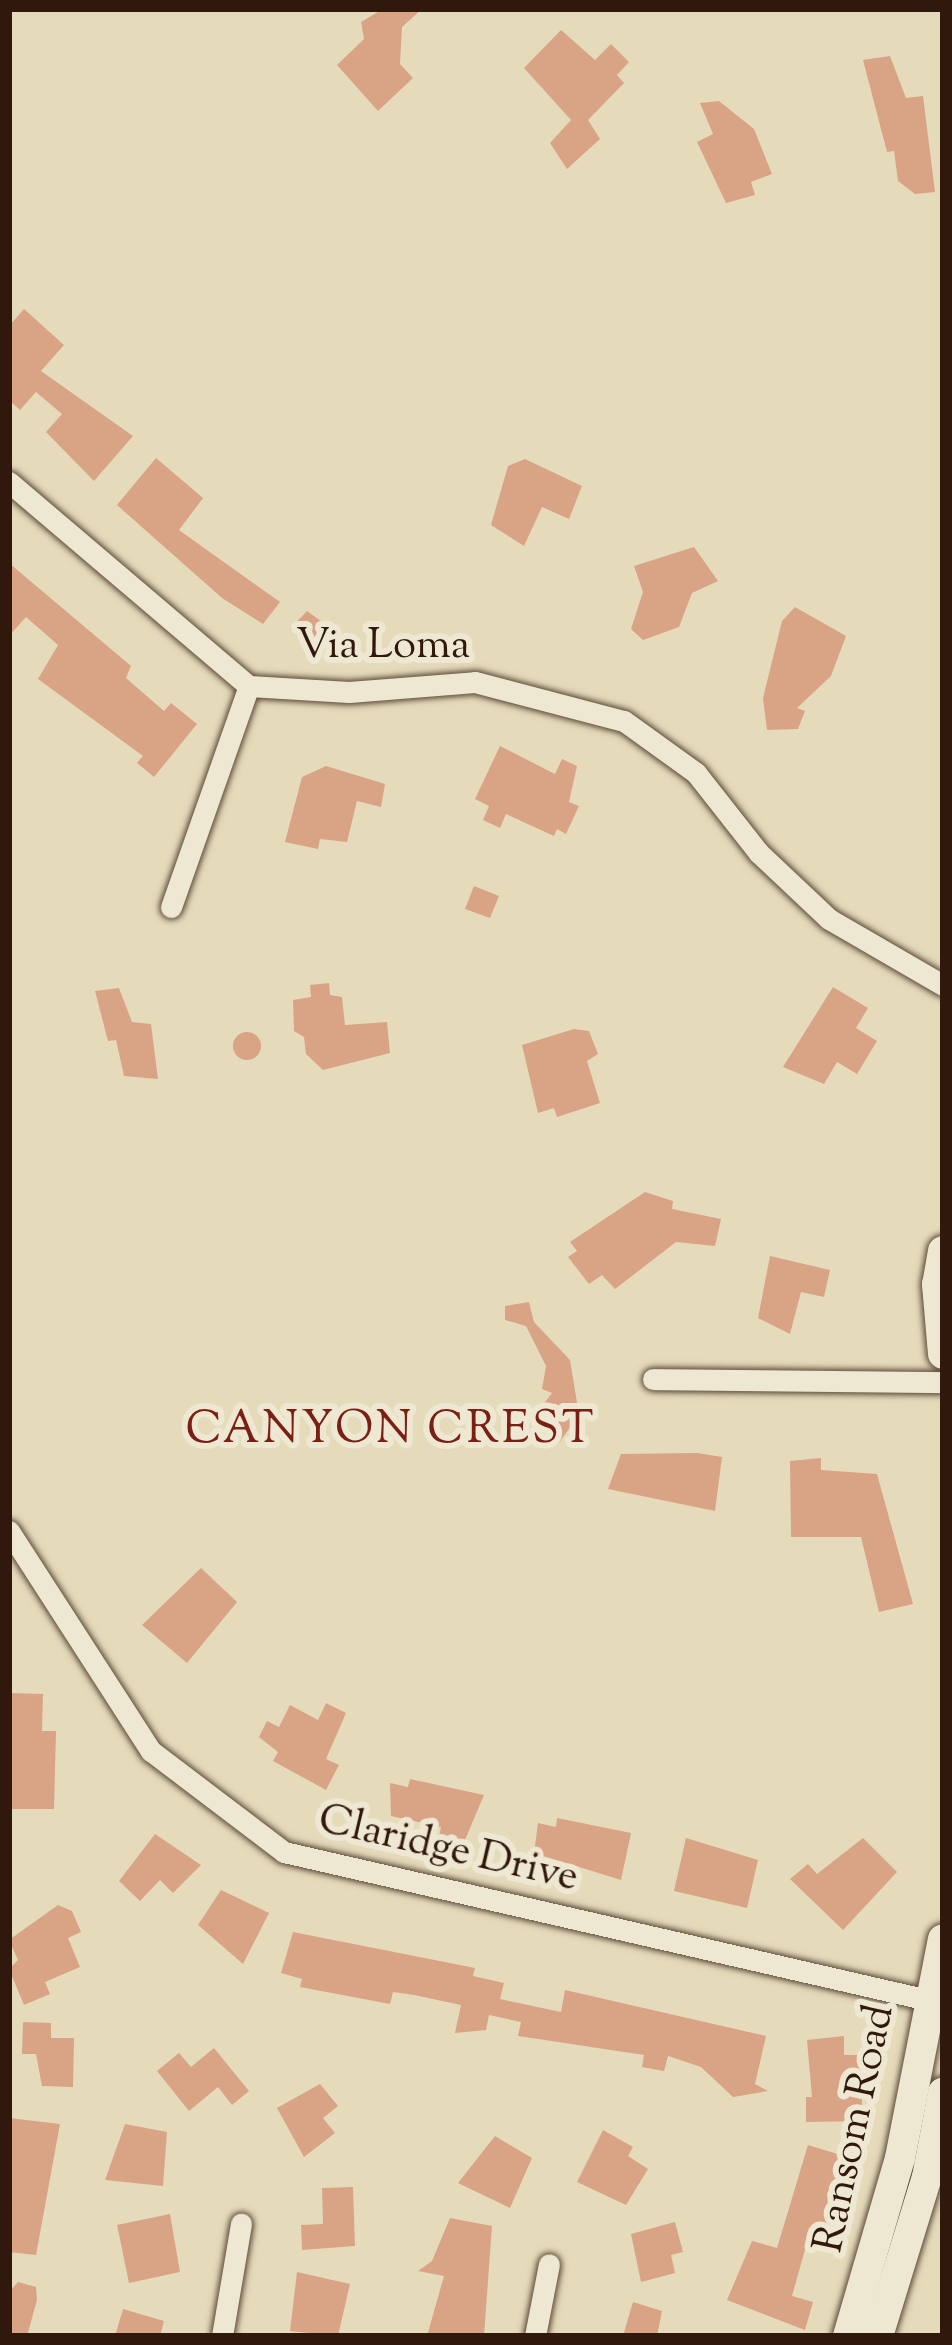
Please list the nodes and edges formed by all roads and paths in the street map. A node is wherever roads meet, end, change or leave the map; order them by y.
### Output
1 (9, 482) edge
2 (249, 686) junction
3 (171, 907) dead end
4 (943, 985) edge
5 (943, 1251) edge
6 (943, 1354) edge
7 (653, 1379) dead end
8 (943, 1382) edge
9 (9, 1531) edge
10 (943, 1940) edge
11 (935, 2002) edge
12 (943, 2093) edge
13 (241, 2224) dead end
14 (549, 2264) dead end
15 (222, 2336) edge
16 (535, 2336) edge
17 (848, 2336) edge
18 (878, 2336) edge

1 - 2 street, Via Loma
2 - 3 street
2 - 4 street, Via Loma
5 - 6 street
7 - 8 street
9 - 11 street, Claridge Drive
10 - 11 street, Ransom Road
11 - 17 street, Ransom Road
12 - 18 street, Ransom Road
13 - 15 street
14 - 16 street

